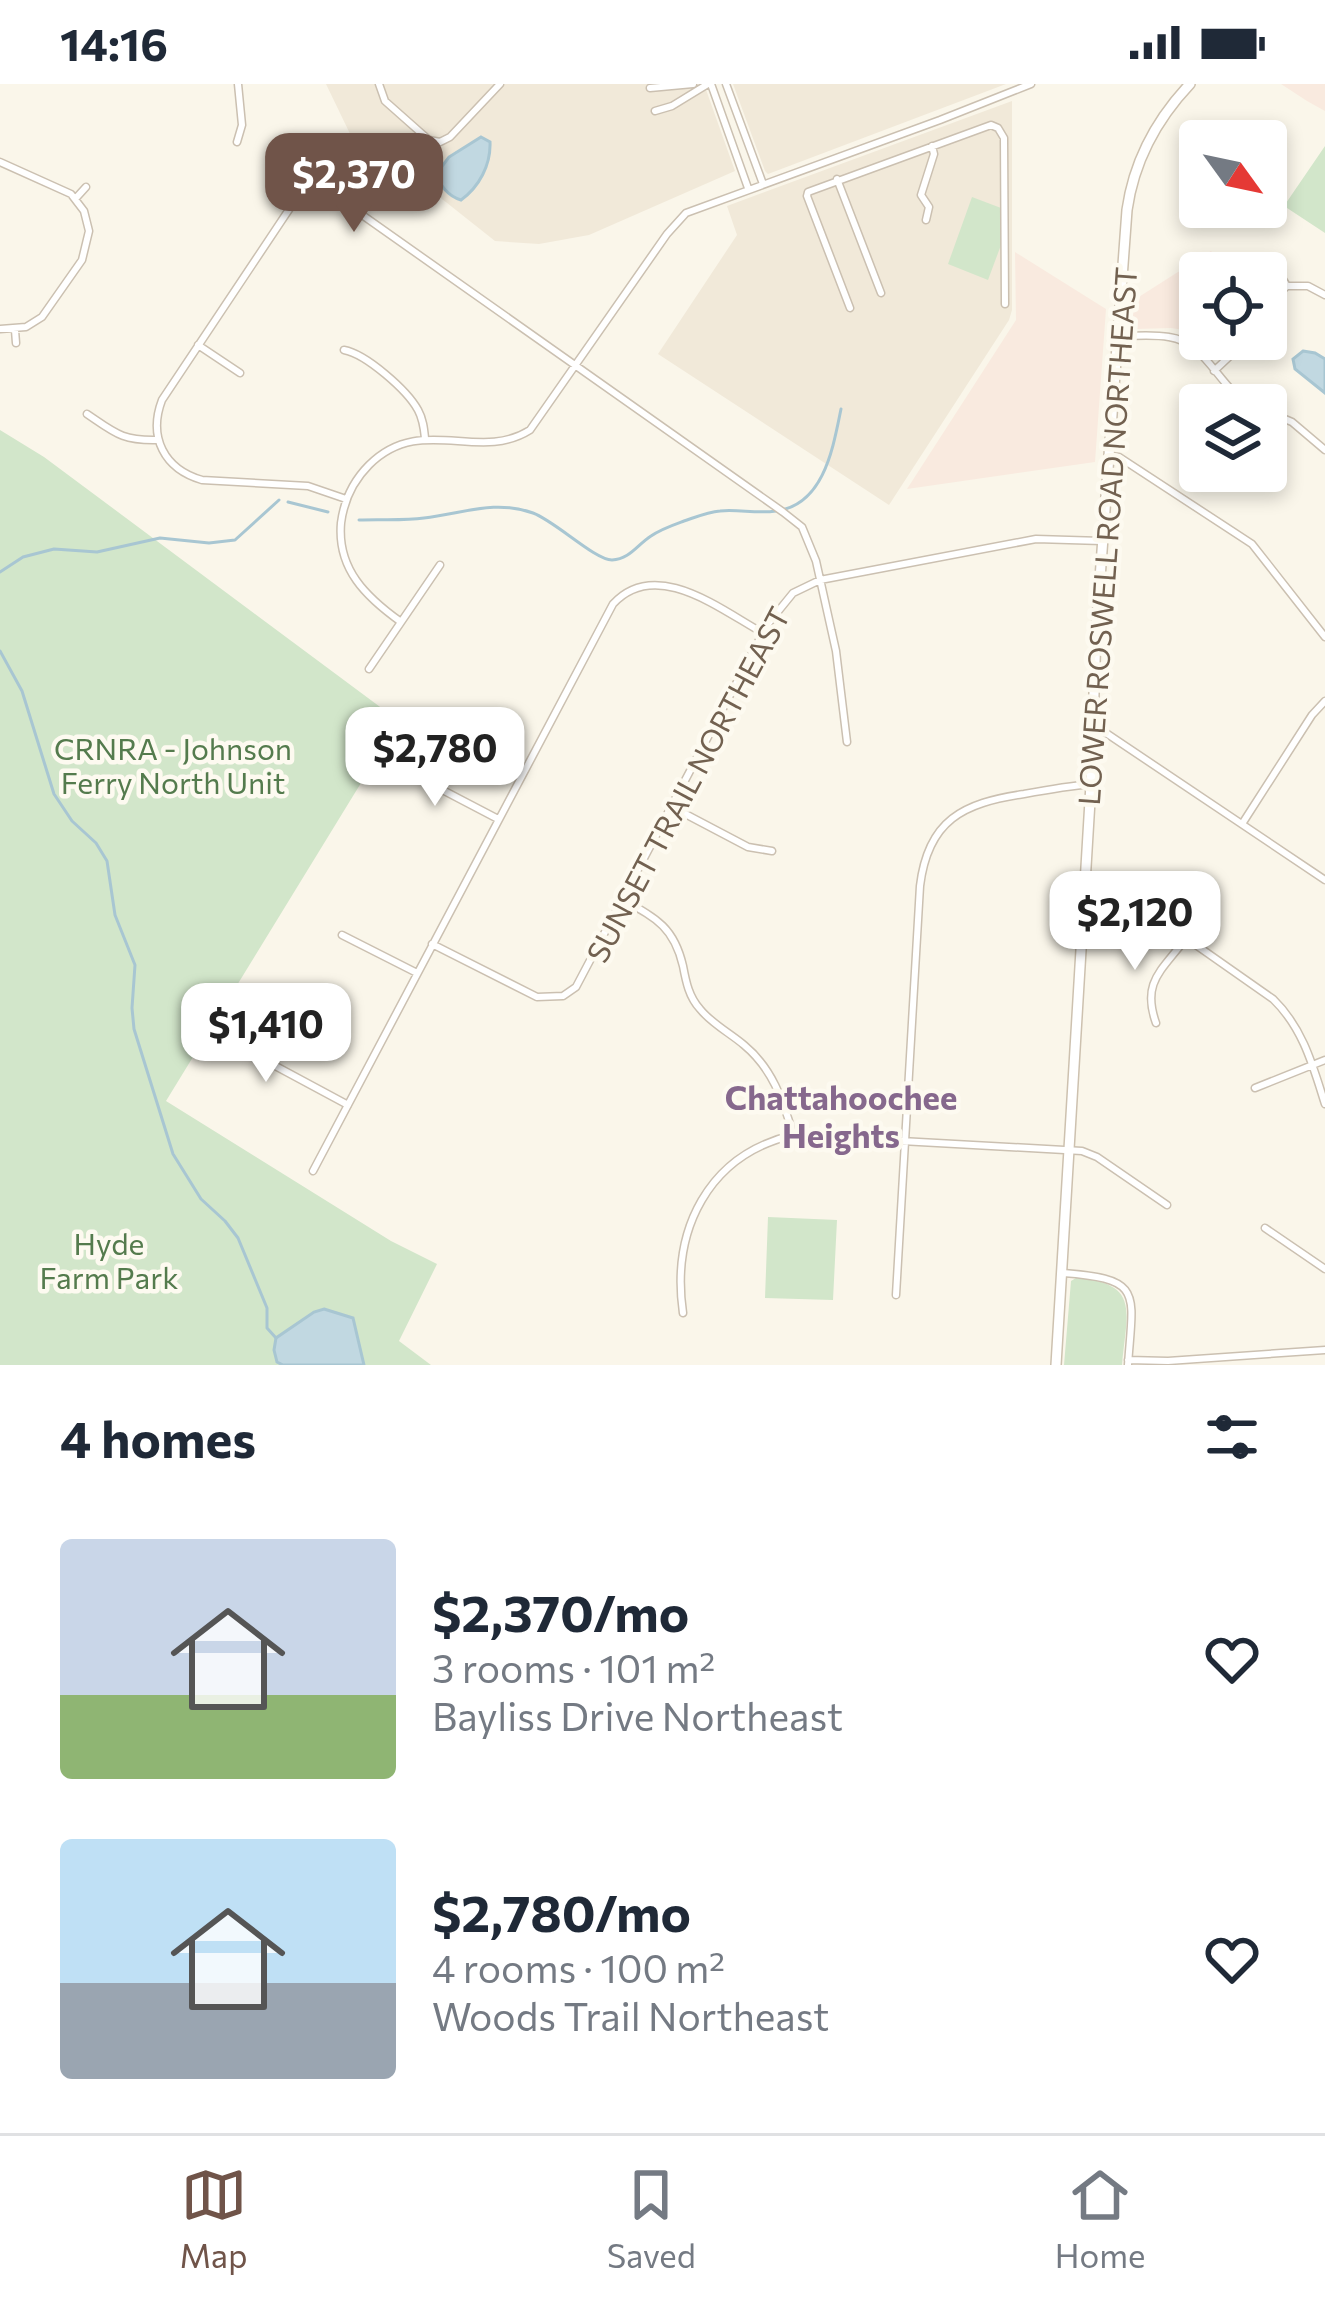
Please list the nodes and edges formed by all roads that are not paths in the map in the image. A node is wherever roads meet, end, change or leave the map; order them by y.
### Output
1 (238, 84) edge
2 (380, 84) edge
3 (693, 84) edge
4 (710, 84) edge
5 (726, 84) edge
6 (1030, 84) edge
7 (1190, 84) edge
8 (494, 86) edge
9 (650, 88) dead end
10 (655, 112) dead end
11 (237, 142) dead end
12 (932, 146) junction
13 (0, 162) edge
14 (837, 179) junction
15 (763, 184) junction
16 (86, 188) dead end
17 (748, 189) junction
18 (76, 198) junction
19 (926, 220) dead end
20 (1287, 286) edge
21 (881, 293) dead end
22 (1325, 296) edge
23 (1005, 304) dead end
24 (850, 308) dead end
25 (0, 329) edge
26 (15, 330) junction
27 (1118, 336) junction
28 (16, 343) dead end
29 (198, 345) junction
30 (344, 350) dead end
31 (1226, 360) edge
32 (576, 366) junction
33 (1214, 371) junction
34 (240, 373) dead end
35 (1225, 384) edge
36 (86, 414) dead end
37 (1287, 420) edge
38 (425, 438) junction
39 (158, 440) junction
40 (1325, 450) edge
41 (1109, 456) junction
42 (346, 499) junction
43 (1102, 541) junction
44 (440, 565) dead end
45 (820, 580) junction
46 (401, 622) junction
47 (763, 632) junction
48 (1325, 637) edge
49 (370, 669) dead end
50 (1325, 700) edge
51 (1093, 728) junction
52 (847, 742) dead end
53 (392, 763) dead end
54 (1091, 784) junction
55 (672, 807) junction
56 (498, 819) junction
57 (1242, 824) junction
58 (772, 851) dead end
59 (1325, 880) edge
60 (1085, 884) junction
61 (623, 900) junction
62 (342, 935) dead end
63 (1186, 938) junction
64 (432, 944) junction
65 (417, 973) junction
66 (210, 1023) dead end
67 (1156, 1023) dead end
68 (1325, 1060) edge
69 (1312, 1065) junction
70 (1255, 1088) dead end
71 (1325, 1104) edge
72 (348, 1106) junction
73 (793, 1135) junction
74 (904, 1140) junction
75 (1070, 1150) junction
76 (313, 1172) dead end
77 (1167, 1205) dead end
78 (1265, 1228) dead end
79 (1325, 1269) edge
80 (1063, 1273) junction
81 (896, 1295) dead end
82 (683, 1313) dead end
83 (1325, 1350) edge
84 (1128, 1362) edge
85 (1056, 1365) edge

1 - 11 street
2 - 8 street
3 - 9 street
4 - 10 street
4 - 17 street
5 - 15 street
6 - 15 street
7 - 27 street, LOWER ROSWELL ROAD NORTHEAST
12 - 14 street
12 - 19 street
12 - 23 street
13 - 18 street
14 - 21 street
14 - 24 street
15 - 17 street
16 - 18 street
17 - 32 street
18 - 26 street
20 - 22 street
25 - 26 street
26 - 28 street
27 - 33 street
27 - 41 street, LOWER ROSWELL ROAD NORTHEAST
29 - 32 street
29 - 34 street
29 - 39 street
30 - 38 street
31 - 33 street
32 - 38 street
32 - 45 street
33 - 35 street
36 - 39 street
37 - 40 street
38 - 42 street
39 - 42 street
41 - 43 street, LOWER ROSWELL ROAD NORTHEAST
41 - 48 street
42 - 46 street
43 - 45 street, SUNSET TRAIL NORTHEAST
43 - 51 street, LOWER ROSWELL ROAD NORTHEAST
44 - 46 street
45 - 47 street, SUNSET TRAIL NORTHEAST
45 - 52 street
46 - 49 street
47 - 55 street, SUNSET TRAIL NORTHEAST
47 - 56 street
50 - 57 street
51 - 54 street, LOWER ROSWELL ROAD NORTHEAST
51 - 57 street
53 - 56 street
54 - 60 street, LOWER ROSWELL ROAD NORTHEAST
54 - 74 street
55 - 58 street
55 - 61 street, SUNSET TRAIL NORTHEAST
56 - 64 street
57 - 59 street
60 - 63 street
60 - 75 street, LOWER ROSWELL ROAD NORTHEAST
61 - 64 street, SUNSET TRAIL NORTHEAST
61 - 73 street
62 - 65 street
63 - 67 street
63 - 69 street
64 - 65 street
65 - 72 street
66 - 72 street
68 - 69 street
69 - 70 street
69 - 71 street
72 - 76 street
73 - 74 street
73 - 82 street
74 - 75 street
74 - 81 street
75 - 77 street
75 - 80 street, LOWER ROSWELL ROAD NORTHEAST
78 - 79 street
80 - 84 street
80 - 85 street, LOWER ROSWELL ROAD NORTHEAST
83 - 84 street

